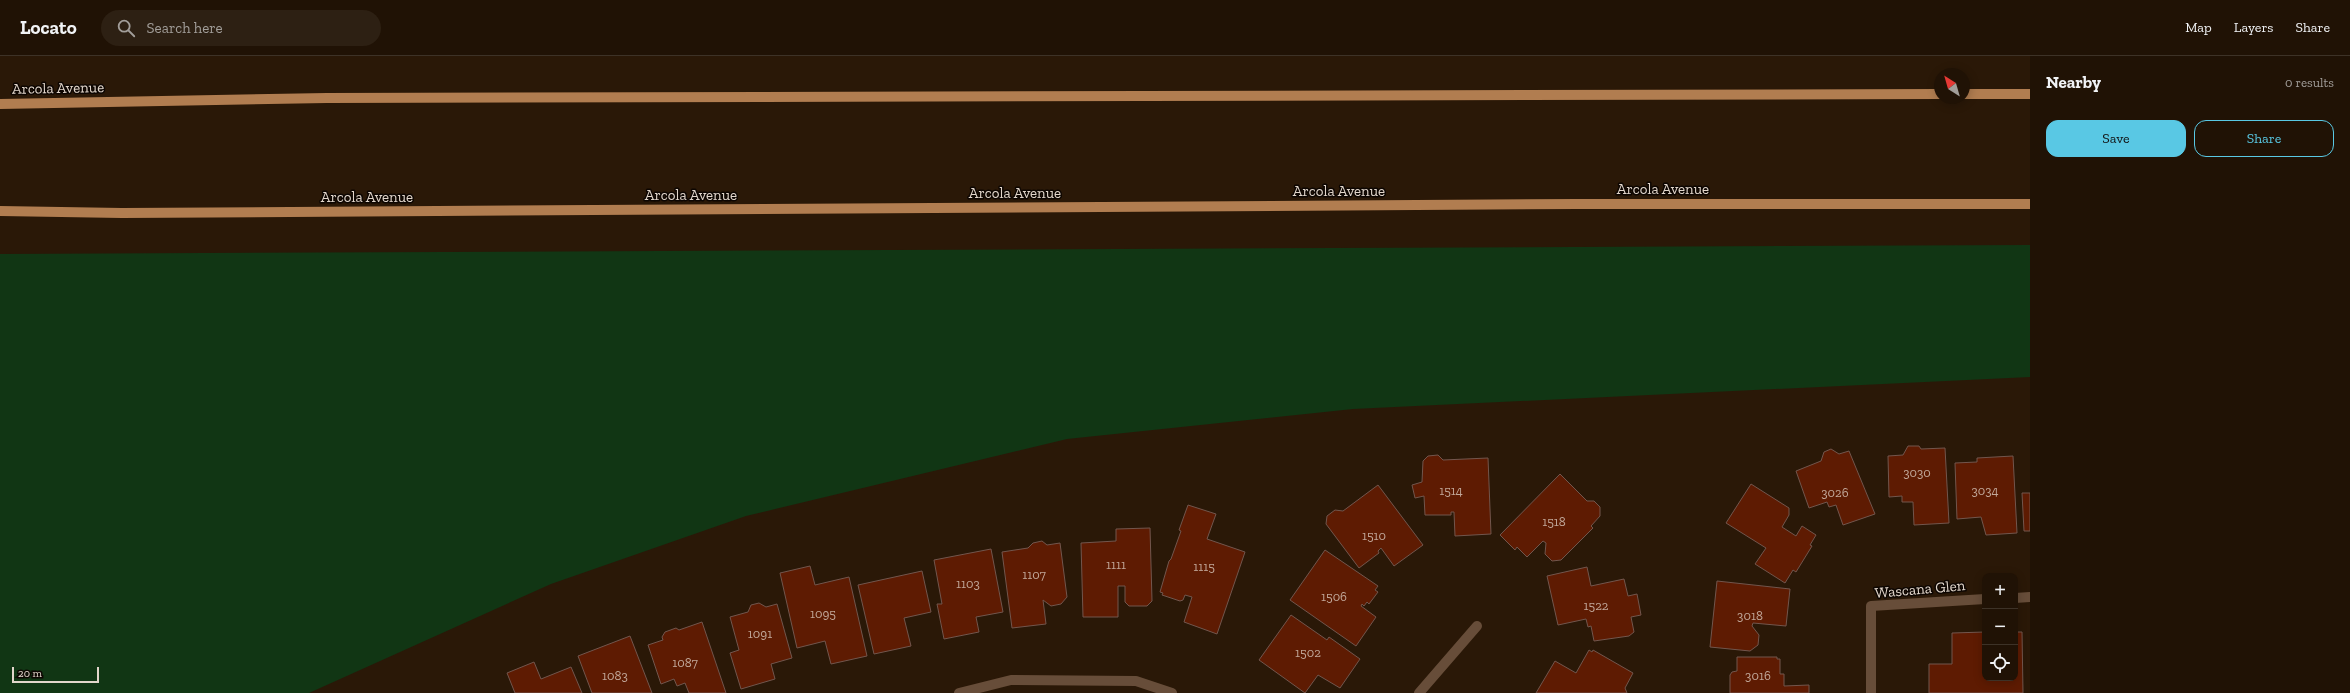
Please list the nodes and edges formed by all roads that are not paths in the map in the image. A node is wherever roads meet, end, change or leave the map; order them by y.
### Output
1 (1934, 94) edge
2 (1970, 94) edge
3 (2030, 94) edge
4 (0, 104) edge
5 (2030, 204) edge
6 (0, 211) edge
7 (2030, 597) edge
8 (2018, 598) edge
9 (1982, 599) edge
10 (1477, 626) dead end
11 (959, 693) edge
12 (1172, 693) edge
13 (1419, 693) edge
14 (1871, 693) edge

1 - 4 main road, Arcola Avenue
2 - 3 main road
5 - 6 main road, Arcola Avenue
7 - 8 street
9 - 14 street, Wascana Glen
10 - 13 street
11 - 12 street

